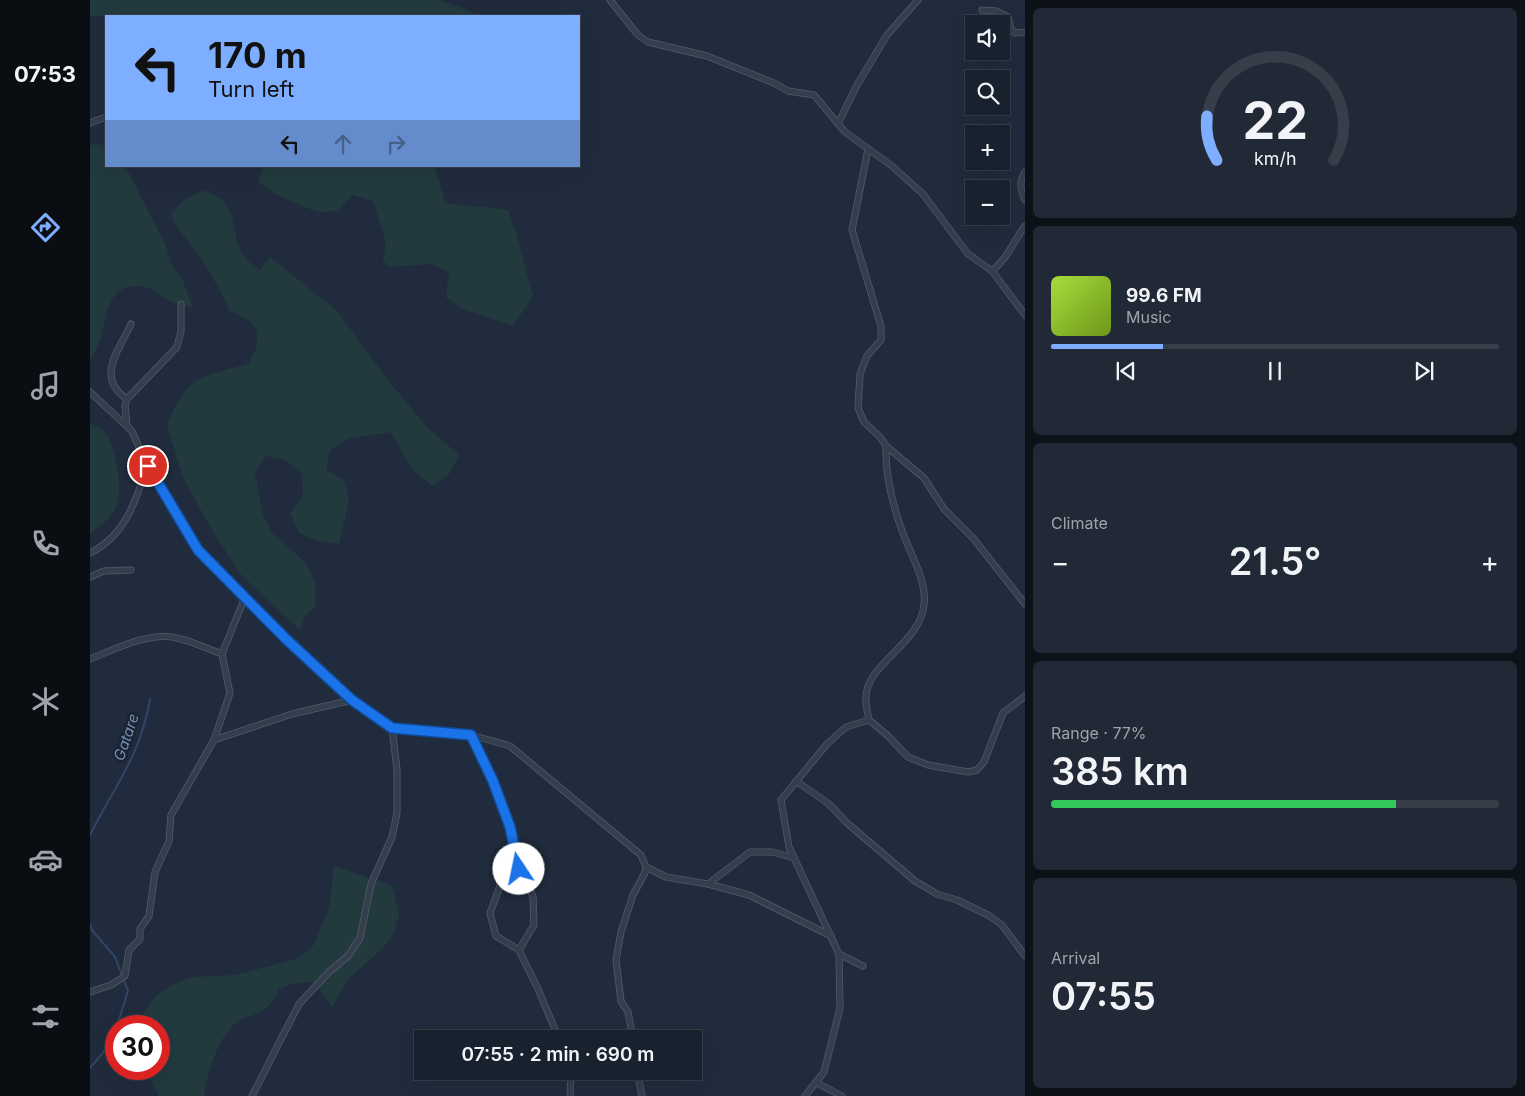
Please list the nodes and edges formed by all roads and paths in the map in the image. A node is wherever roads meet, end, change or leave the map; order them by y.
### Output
1 (610, 0) edge
2 (918, 0) edge
3 (982, 10) dead end
4 (1025, 32) edge
5 (105, 117) edge
6 (90, 123) edge
7 (838, 124) junction
8 (868, 149) junction
9 (1025, 172) edge
10 (1025, 200) edge
11 (1025, 226) edge
12 (992, 271) junction
13 (181, 304) dead end
14 (1025, 315) edge
15 (131, 324) dead end
16 (90, 392) edge
17 (127, 399) junction
18 (127, 426) junction
19 (886, 446) junction
20 (148, 466) junction
21 (90, 553) edge
22 (131, 570) dead end
23 (90, 577) edge
24 (245, 597) junction
25 (1025, 604) edge
26 (222, 654) junction
27 (90, 659) edge
28 (1025, 696) edge
29 (352, 700) junction
30 (869, 720) junction
31 (392, 728) junction
32 (471, 735) junction
33 (214, 740) junction
34 (796, 781) junction
35 (794, 858) junction
36 (646, 867) junction
37 (521, 874) junction
38 (708, 884) junction
39 (831, 936) junction
40 (519, 950) junction
41 (839, 954) junction
42 (1025, 956) edge
43 (863, 966) dead end
44 (90, 992) edge
45 (555, 1030) edge
46 (631, 1030) edge
47 (571, 1080) edge
48 (639, 1080) edge
49 (817, 1082) junction
50 (252, 1096) edge
51 (570, 1096) edge
52 (642, 1096) edge
53 (805, 1096) edge
54 (842, 1096) edge

1 - 7 street
2 - 7 street
3 - 4 street
5 - 6 street
7 - 8 street
8 - 12 street
8 - 19 street
9 - 10 street
11 - 12 street
12 - 14 street
13 - 17 street
15 - 17 street
16 - 18 street
17 - 18 street
18 - 20 street
19 - 25 street
19 - 30 street
20 - 21 street
20 - 24 street
22 - 23 street
24 - 26 street
24 - 29 street
26 - 27 street
26 - 33 street
28 - 30 street
29 - 31 street
29 - 33 street
30 - 34 street
31 - 32 street
31 - 50 street
32 - 36 street
32 - 37 street
33 - 44 street
34 - 35 street
34 - 42 street
35 - 38 street
35 - 39 street
36 - 38 street
36 - 46 street
37 - 40 street
37 - 40 street
38 - 39 street
39 - 41 street
40 - 45 street
41 - 43 street
41 - 49 street
47 - 51 street
48 - 52 street
49 - 53 street
49 - 54 street

